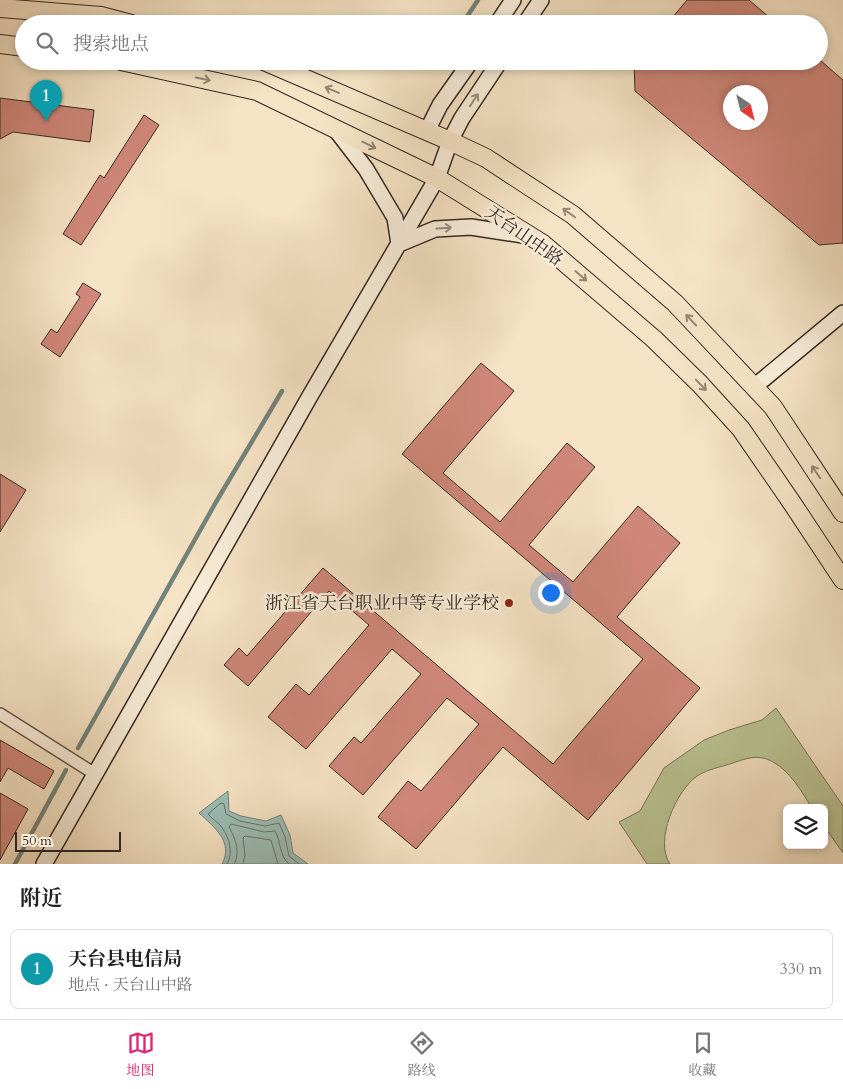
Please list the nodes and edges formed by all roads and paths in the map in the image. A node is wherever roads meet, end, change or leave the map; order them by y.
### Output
1 (513, 0) edge
2 (541, 0) edge
3 (0, 8) edge
4 (88, 15) edge
5 (503, 15) edge
6 (531, 15) edge
7 (0, 44) edge
8 (15, 46) edge
9 (162, 70) edge
10 (285, 70) edge
11 (465, 70) edge
12 (494, 70) edge
13 (336, 130) junction
14 (426, 131) junction
15 (450, 141) junction
16 (437, 178) junction
17 (530, 236) junction
18 (399, 244) junction
19 (843, 313) edge
20 (754, 386) junction
21 (843, 512) edge
22 (843, 580) edge
23 (0, 714) edge
24 (96, 774) junction
25 (44, 864) edge

1 - 5 street
2 - 6 street
3 - 4 main road
7 - 8 main road
9 -> 13 main road, 天台山中路
14 -> 10 main road
11 - 14 street
15 -> 12 street
13 -> 16 main road, 天台山中路
13 - 18 street
14 - 15 main road
15 - 16 street
20 -> 15 main road
16 - 17 main road, 天台山中路
16 - 18 street
18 -> 17 street
17 -> 22 main road, 天台山中路
18 - 24 street
19 - 20 street
21 -> 20 main road
23 - 24 street
24 - 25 street

